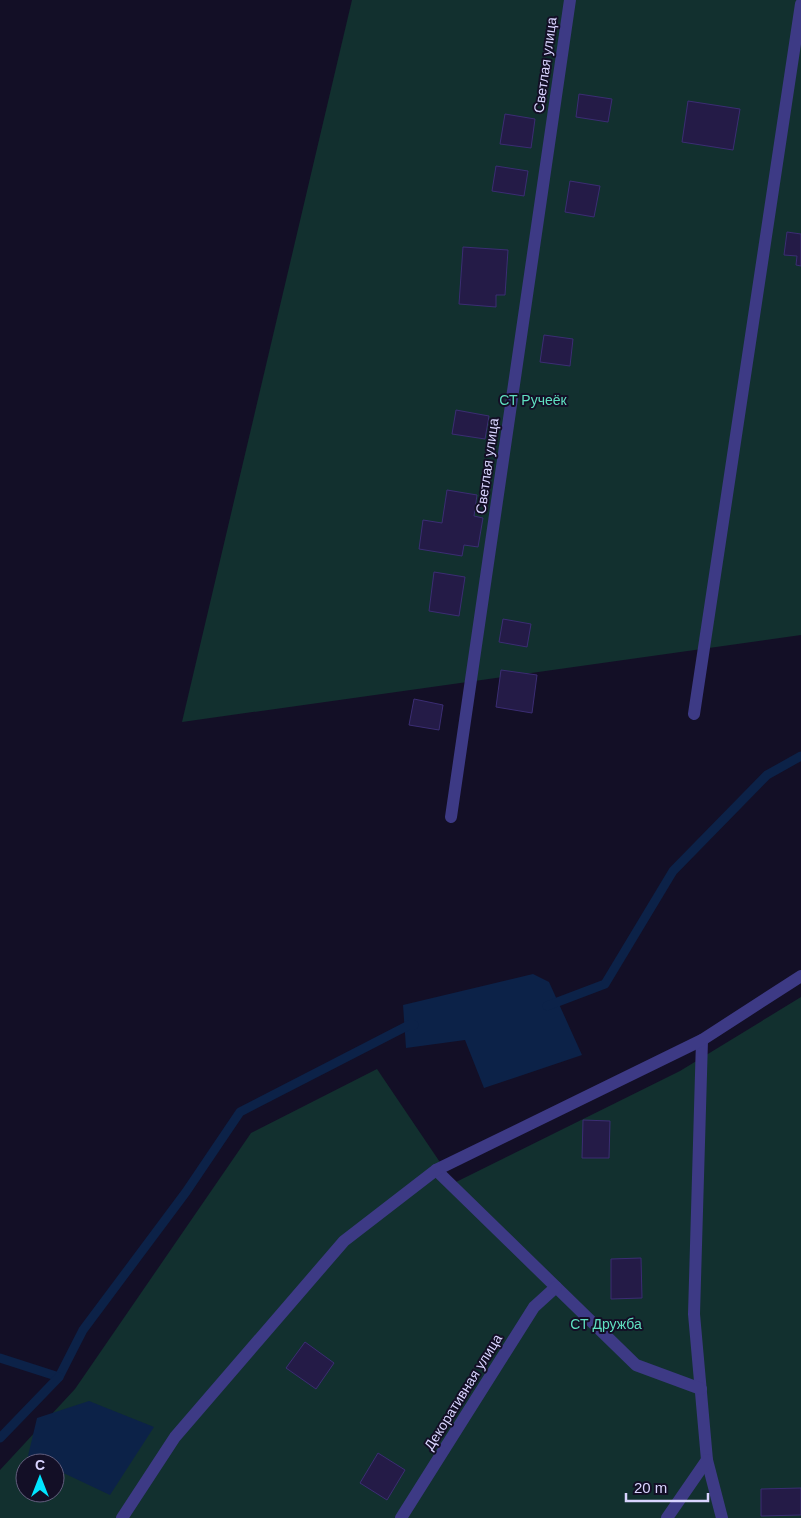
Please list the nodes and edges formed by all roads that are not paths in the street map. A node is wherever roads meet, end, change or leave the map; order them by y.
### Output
1 (570, 0) edge
2 (801, 4) edge
3 (694, 714) dead end
4 (451, 817) dead end
5 (801, 976) edge
6 (702, 1040) junction
7 (436, 1170) junction
8 (556, 1287) junction
9 (701, 1389) junction
10 (708, 1460) junction
11 (122, 1518) edge
12 (401, 1518) edge
13 (667, 1518) edge
14 (722, 1518) edge

1 - 4 street, Светлая улица
2 - 3 street
5 - 6 street
6 - 7 street
6 - 9 street
7 - 8 street
7 - 11 street
8 - 9 street
8 - 12 street, Декоративная улица
9 - 10 street
10 - 13 street
10 - 14 street

